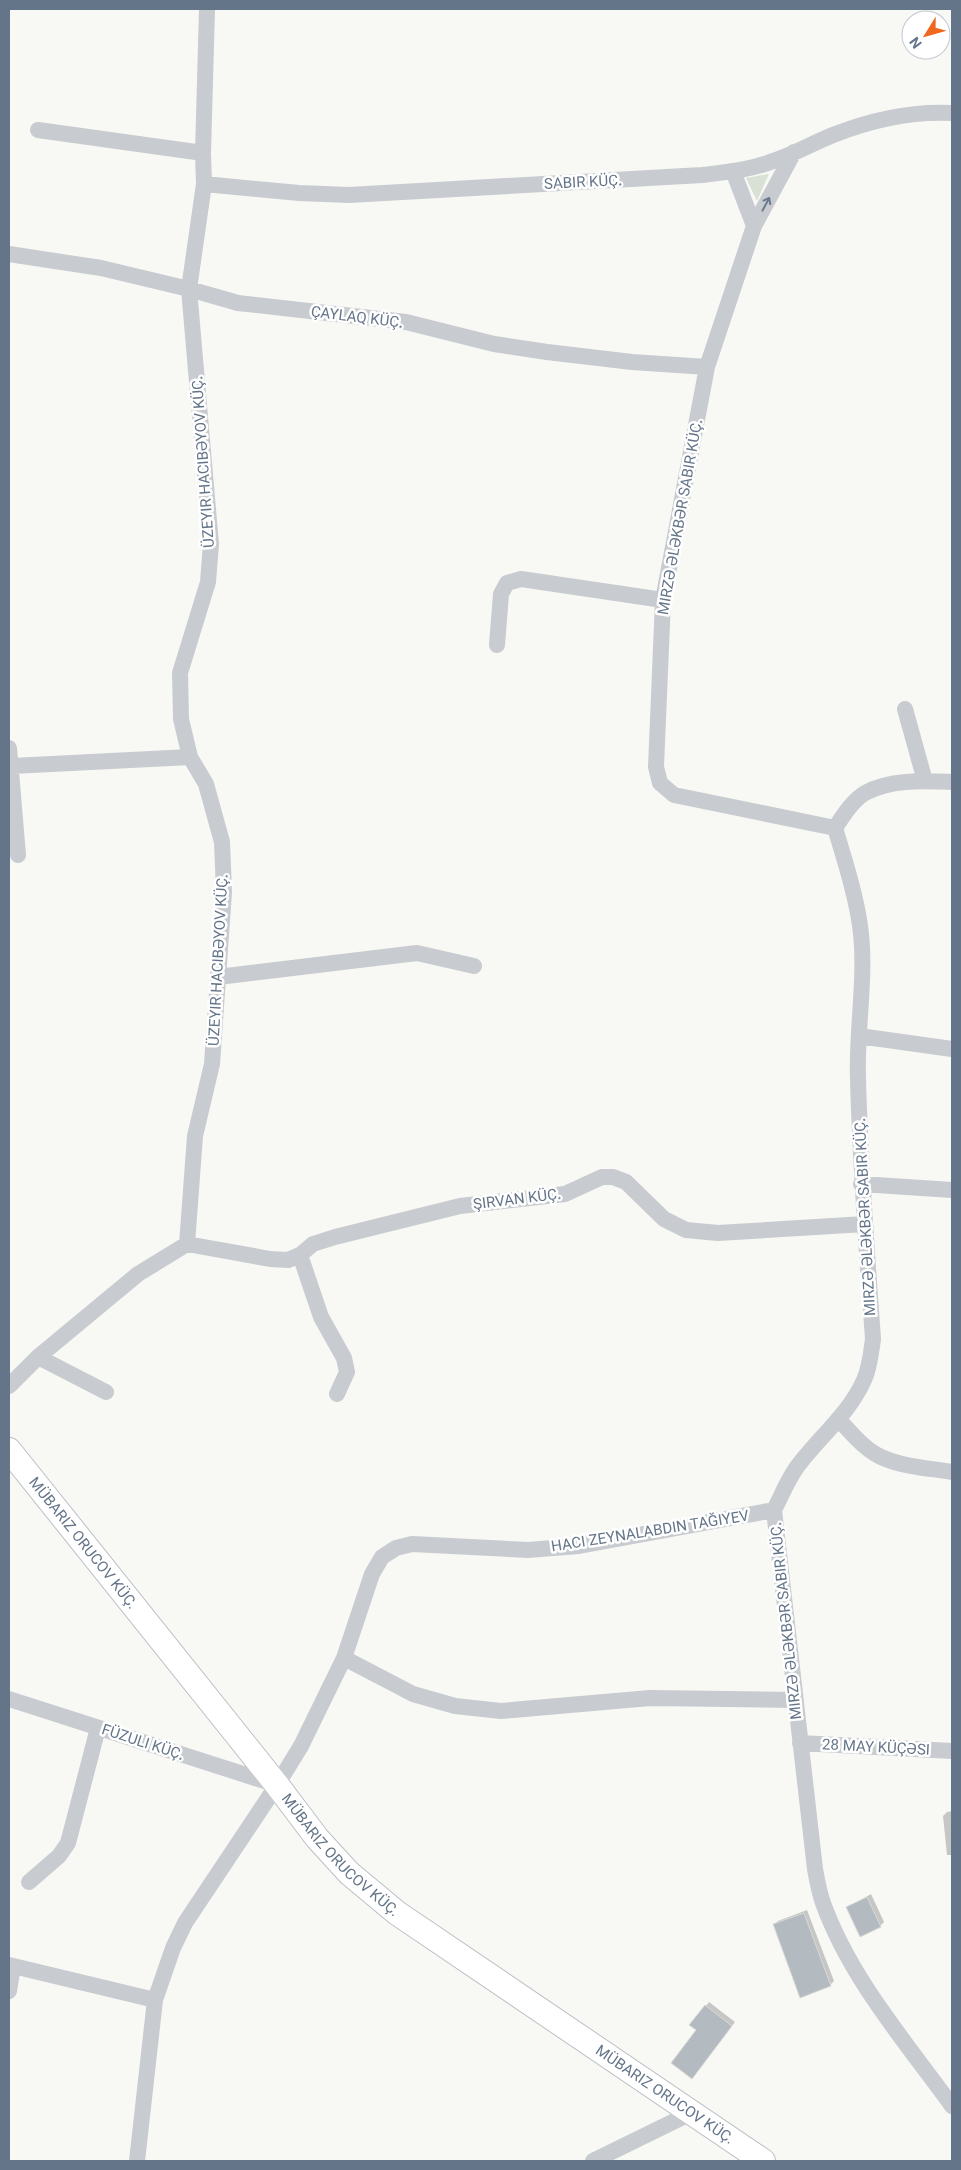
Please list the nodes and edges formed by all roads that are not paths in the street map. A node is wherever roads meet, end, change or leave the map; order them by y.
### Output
1 (207, 9) edge
2 (952, 113) edge
3 (38, 130) dead end
4 (794, 152) junction
5 (203, 153) junction
6 (733, 171) junction
7 (204, 184) junction
8 (754, 226) junction
9 (9, 254) edge
10 (189, 289) junction
11 (707, 368) junction
12 (663, 600) junction
13 (497, 645) dead end
14 (905, 710) dead end
15 (9, 748) edge
16 (190, 757) junction
17 (12, 766) junction
18 (925, 781) junction
19 (952, 782) edge
20 (835, 828) junction
21 (18, 855) dead end
22 (474, 966) dead end
23 (218, 977) junction
24 (859, 1036) junction
25 (952, 1049) edge
26 (861, 1184) junction
27 (952, 1190) edge
28 (865, 1224) junction
29 (187, 1244) junction
30 (300, 1255) junction
31 (38, 1357) junction
32 (9, 1386) edge
33 (106, 1392) dead end
34 (337, 1394) dead end
35 (838, 1419) junction
36 (9, 1450) edge
37 (952, 1472) edge
38 (774, 1510) junction
39 (344, 1658) junction
40 (9, 1699) edge
41 (795, 1700) junction
42 (98, 1728) junction
43 (800, 1743) junction
44 (952, 1751) edge
45 (277, 1785) junction
46 (29, 1882) dead end
47 (11, 1966) edge
48 (9, 1991) edge
49 (155, 2000) junction
50 (952, 2106) edge
51 (690, 2112) junction
52 (137, 2161) edge
53 (594, 2161) edge
54 (763, 2161) edge

1 - 5 street
2 - 4 street, SABIR KÜÇ.
3 - 5 street
4 - 6 street, SABIR KÜÇ.
8 -> 4 street, MIRZƏ ƏLƏKBƏR SABIR KÜÇ.
5 - 7 street
6 - 7 street, SABIR KÜÇ.
6 - 8 street
7 - 10 street
8 - 11 street, MIRZƏ ƏLƏKBƏR SABIR KÜÇ.
9 - 10 street, ÇAYLAQ KÜÇ.
10 - 11 street, ÇAYLAQ KÜÇ.
10 - 16 street
11 - 12 street, MIRZƏ ƏLƏKBƏR SABIR KÜÇ.
12 - 13 street
12 - 20 street, MIRZƏ ƏLƏKBƏR SABIR KÜÇ.
14 - 18 street
15 - 17 street
16 - 17 street
16 - 23 street
17 - 21 street
18 - 19 street
18 - 20 street
20 - 24 street, MIRZƏ ƏLƏKBƏR SABIR KÜÇ.
22 - 23 street
23 - 29 street
24 - 25 street
24 - 26 street, MIRZƏ ƏLƏKBƏR SABIR KÜÇ.
26 - 27 street
26 - 28 street, MIRZƏ ƏLƏKBƏR SABIR KÜÇ.
28 - 30 street, ŞIRVAN KÜÇ.
28 - 35 street, MIRZƏ ƏLƏKBƏR SABIR KÜÇ.
29 - 30 street, ŞIRVAN KÜÇ.
29 - 31 street
30 - 34 street
31 - 32 street
31 - 33 street
35 - 37 street
35 - 38 street, MIRZƏ ƏLƏKBƏR SABIR KÜÇ.
36 - 45 street, MÜBARIZ ORUCOV KÜÇ.
38 - 39 street
38 - 41 street, MIRZƏ ƏLƏKBƏR SABIR KÜÇ.
39 - 41 street
39 - 45 street
40 - 42 street, FÜZULI KÜÇ.
41 - 43 street, MIRZƏ ƏLƏKBƏR SABIR KÜÇ.
42 - 45 street, FÜZULI KÜÇ.
42 - 46 street
43 - 44 street, 28 MAY KÜÇƏSI
43 - 50 street, MIRZƏ ƏLƏKBƏR SABIR KÜÇ.
45 - 49 street
45 - 51 street, MÜBARIZ ORUCOV KÜÇ.
47 - 48 street
47 - 49 street
49 - 52 street
51 - 53 street
51 - 54 street, MÜBARIZ ORUCOV KÜÇ.

